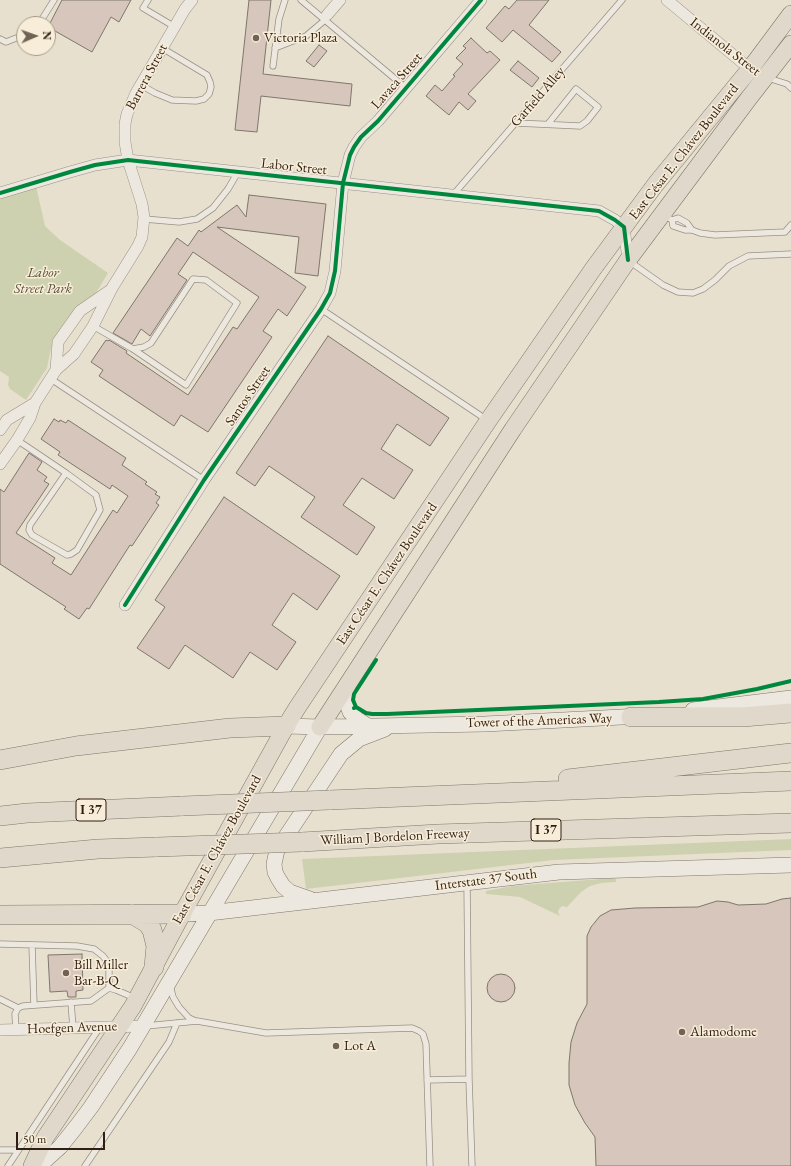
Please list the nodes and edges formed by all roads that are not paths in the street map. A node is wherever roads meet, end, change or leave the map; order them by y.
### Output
1 (54, 0) edge
2 (148, 0) edge
3 (192, 0) edge
4 (285, 0) edge
5 (301, 0) edge
6 (340, 0) edge
7 (481, 0) edge
8 (622, 0) edge
9 (667, 0) edge
10 (791, 14) edge
11 (44, 16) edge
12 (325, 18) junction
13 (175, 27) junction
14 (16, 38) edge
15 (0, 39) edge
16 (791, 44) edge
17 (162, 48) junction
18 (275, 48) junction
19 (273, 66) dead end
20 (750, 69) junction
21 (765, 78) junction
22 (141, 85) junction
23 (406, 88) junction
24 (791, 88) edge
25 (516, 123) junction
26 (548, 124) junction
27 (128, 160) junction
28 (238, 172) junction
29 (343, 183) junction
30 (0, 193) edge
31 (453, 195) junction
32 (667, 217) junction
33 (144, 219) junction
34 (791, 225) edge
35 (624, 228) junction
36 (791, 254) edge
37 (628, 260) junction
38 (112, 288) junction
39 (321, 309) junction
40 (93, 326) junction
41 (133, 349) junction
42 (53, 374) junction
43 (36, 402) junction
44 (488, 421) junction
45 (0, 430) edge
46 (17, 440) junction
47 (0, 464) edge
48 (66, 473) junction
49 (204, 480) junction
50 (125, 604) dead end
51 (349, 631) junction
52 (372, 646) junction
53 (347, 685) junction
54 (791, 698) edge
55 (791, 713) edge
56 (631, 717) junction
57 (396, 725) junction
58 (286, 726) junction
59 (368, 726) junction
60 (320, 727) junction
61 (791, 753) edge
62 (0, 760) edge
63 (791, 781) edge
64 (417, 796) junction
65 (0, 816) edge
66 (791, 823) edge
67 (0, 858) edge
68 (791, 865) edge
69 (466, 882) junction
70 (313, 900) junction
71 (209, 913) junction
72 (132, 914) junction
73 (182, 914) junction
74 (0, 915) edge
75 (0, 944) edge
76 (32, 945) junction
77 (154, 967) junction
78 (169, 980) junction
79 (109, 988) junction
80 (0, 999) edge
81 (136, 999) junction
82 (71, 1002) junction
83 (34, 1005) junction
84 (18, 1008) junction
85 (197, 1021) junction
86 (177, 1023) junction
87 (120, 1026) junction
88 (144, 1026) junction
89 (100, 1027) junction
90 (73, 1028) junction
91 (0, 1030) edge
92 (16, 1030) junction
93 (469, 1079) junction
94 (427, 1080) junction
95 (0, 1150) edge
96 (18, 1150) junction
97 (8, 1166) edge
98 (32, 1166) edge
99 (39, 1166) edge
100 (85, 1166) edge
101 (430, 1166) edge
102 (472, 1166) edge

1 - 11 lane
2 - 13 lane
3 - 13 street, Barrera Street
4 - 18 lane
5 - 12 lane
6 - 12 street
7 - 23 street, Lavaca Street
8 - 25 lane, Garfield Alley
9 - 20 street, Indianola Street
10 - 20 main road, East César E. Chávez Boulevard
12 - 18 lane
12 - 23 lane
13 - 17 street, Barrera Street
14 - 15 lane
16 - 21 main road, East César E. Chávez Boulevard
17 - 22 street, Barrera Street
17 - 22 lane
18 - 19 lane
20 - 21 street, Indianola Street
20 - 35 main road, East César E. Chávez Boulevard
21 - 24 lane
21 - 32 main road, East César E. Chávez Boulevard
22 - 27 street, Barrera Street
23 - 29 street, Lavaca Street
25 - 26 lane
25 - 31 lane, Garfield Alley
26 - 26 lane
27 - 28 street, Labor Street
27 - 30 street, Labor Street
27 - 33 street, Barrera Street
28 - 29 street, Labor Street
28 - 33 lane
29 - 31 street, Labor Street
29 - 39 street, Santos Street
31 - 35 street, Labor Street
32 - 34 lane
32 - 37 main road, East César E. Chávez Boulevard
33 - 38 street, Barrera Street
35 - 37 street
35 - 44 main road, East César E. Chávez Boulevard
36 - 37 lane
37 - 52 main road, East César E. Chávez Boulevard
38 - 40 street
38 - 42 street
39 - 44 lane
39 - 49 street, Santos Street
40 - 41 lane
40 - 42 street
41 - 41 lane
42 - 43 street
42 - 49 lane
43 - 45 street
43 - 46 street
44 - 51 main road, East César E. Chávez Boulevard
46 - 47 street
46 - 48 lane
48 - 48 lane
49 - 50 street, Santos Street
51 - 52 main road
51 - 58 main road, East César E. Chávez Boulevard
52 - 53 main road, East César E. Chávez Boulevard
53 - 59 main road
53 - 60 main road, East César E. Chávez Boulevard
54 - 56 main road, Tower of the Americas Way
55 - 56 highway
56 - 57 main road, Tower of the Americas Way
57 - 59 main road, Tower of the Americas Way
57 - 70 main road
58 - 60 main road, Tower of the Americas Way
58 - 62 highway
58 - 73 main road, East César E. Chávez Boulevard
59 - 60 main road, Tower of the Americas Way
60 - 71 main road, East César E. Chávez Boulevard
61 - 64 highway
63 - 64 highway, I 37
64 - 65 highway, I 37, bridge
66 - 67 highway, William J Bordelon Freeway / I 37, bridge
68 - 69 main road, Interstate 37 South
69 - 70 main road, Interstate 37 South
69 - 93 lane
70 - 71 main road, Interstate 37 South
71 - 73 main road, Interstate 37 South
71 - 78 main road, East César E. Chávez Boulevard
72 - 73 highway
72 - 74 highway
72 - 77 highway
73 - 77 main road, East César E. Chávez Boulevard
75 - 76 lane
76 - 79 lane
76 - 83 lane
77 - 81 main road, East César E. Chávez Boulevard
78 - 85 lane
78 - 88 main road, East César E. Chávez Boulevard
79 - 81 lane
79 - 82 lane
80 - 84 lane
81 - 87 main road, East César E. Chávez Boulevard
82 - 83 lane
82 - 90 lane
83 - 84 lane
84 - 92 lane
85 - 86 lane
85 - 94 lane
86 - 88 lane
86 - 100 lane
87 - 88 street, Hoefgen Avenue
87 - 89 street, Hoefgen Avenue
87 - 98 main road, East César E. Chávez Boulevard
88 - 99 main road, East César E. Chávez Boulevard
89 - 90 street, Hoefgen Avenue
89 - 96 lane
90 - 92 street, Hoefgen Avenue
91 - 92 street, Hoefgen Avenue
93 - 94 lane
93 - 102 lane
94 - 101 lane
95 - 96 lane
96 - 97 lane

